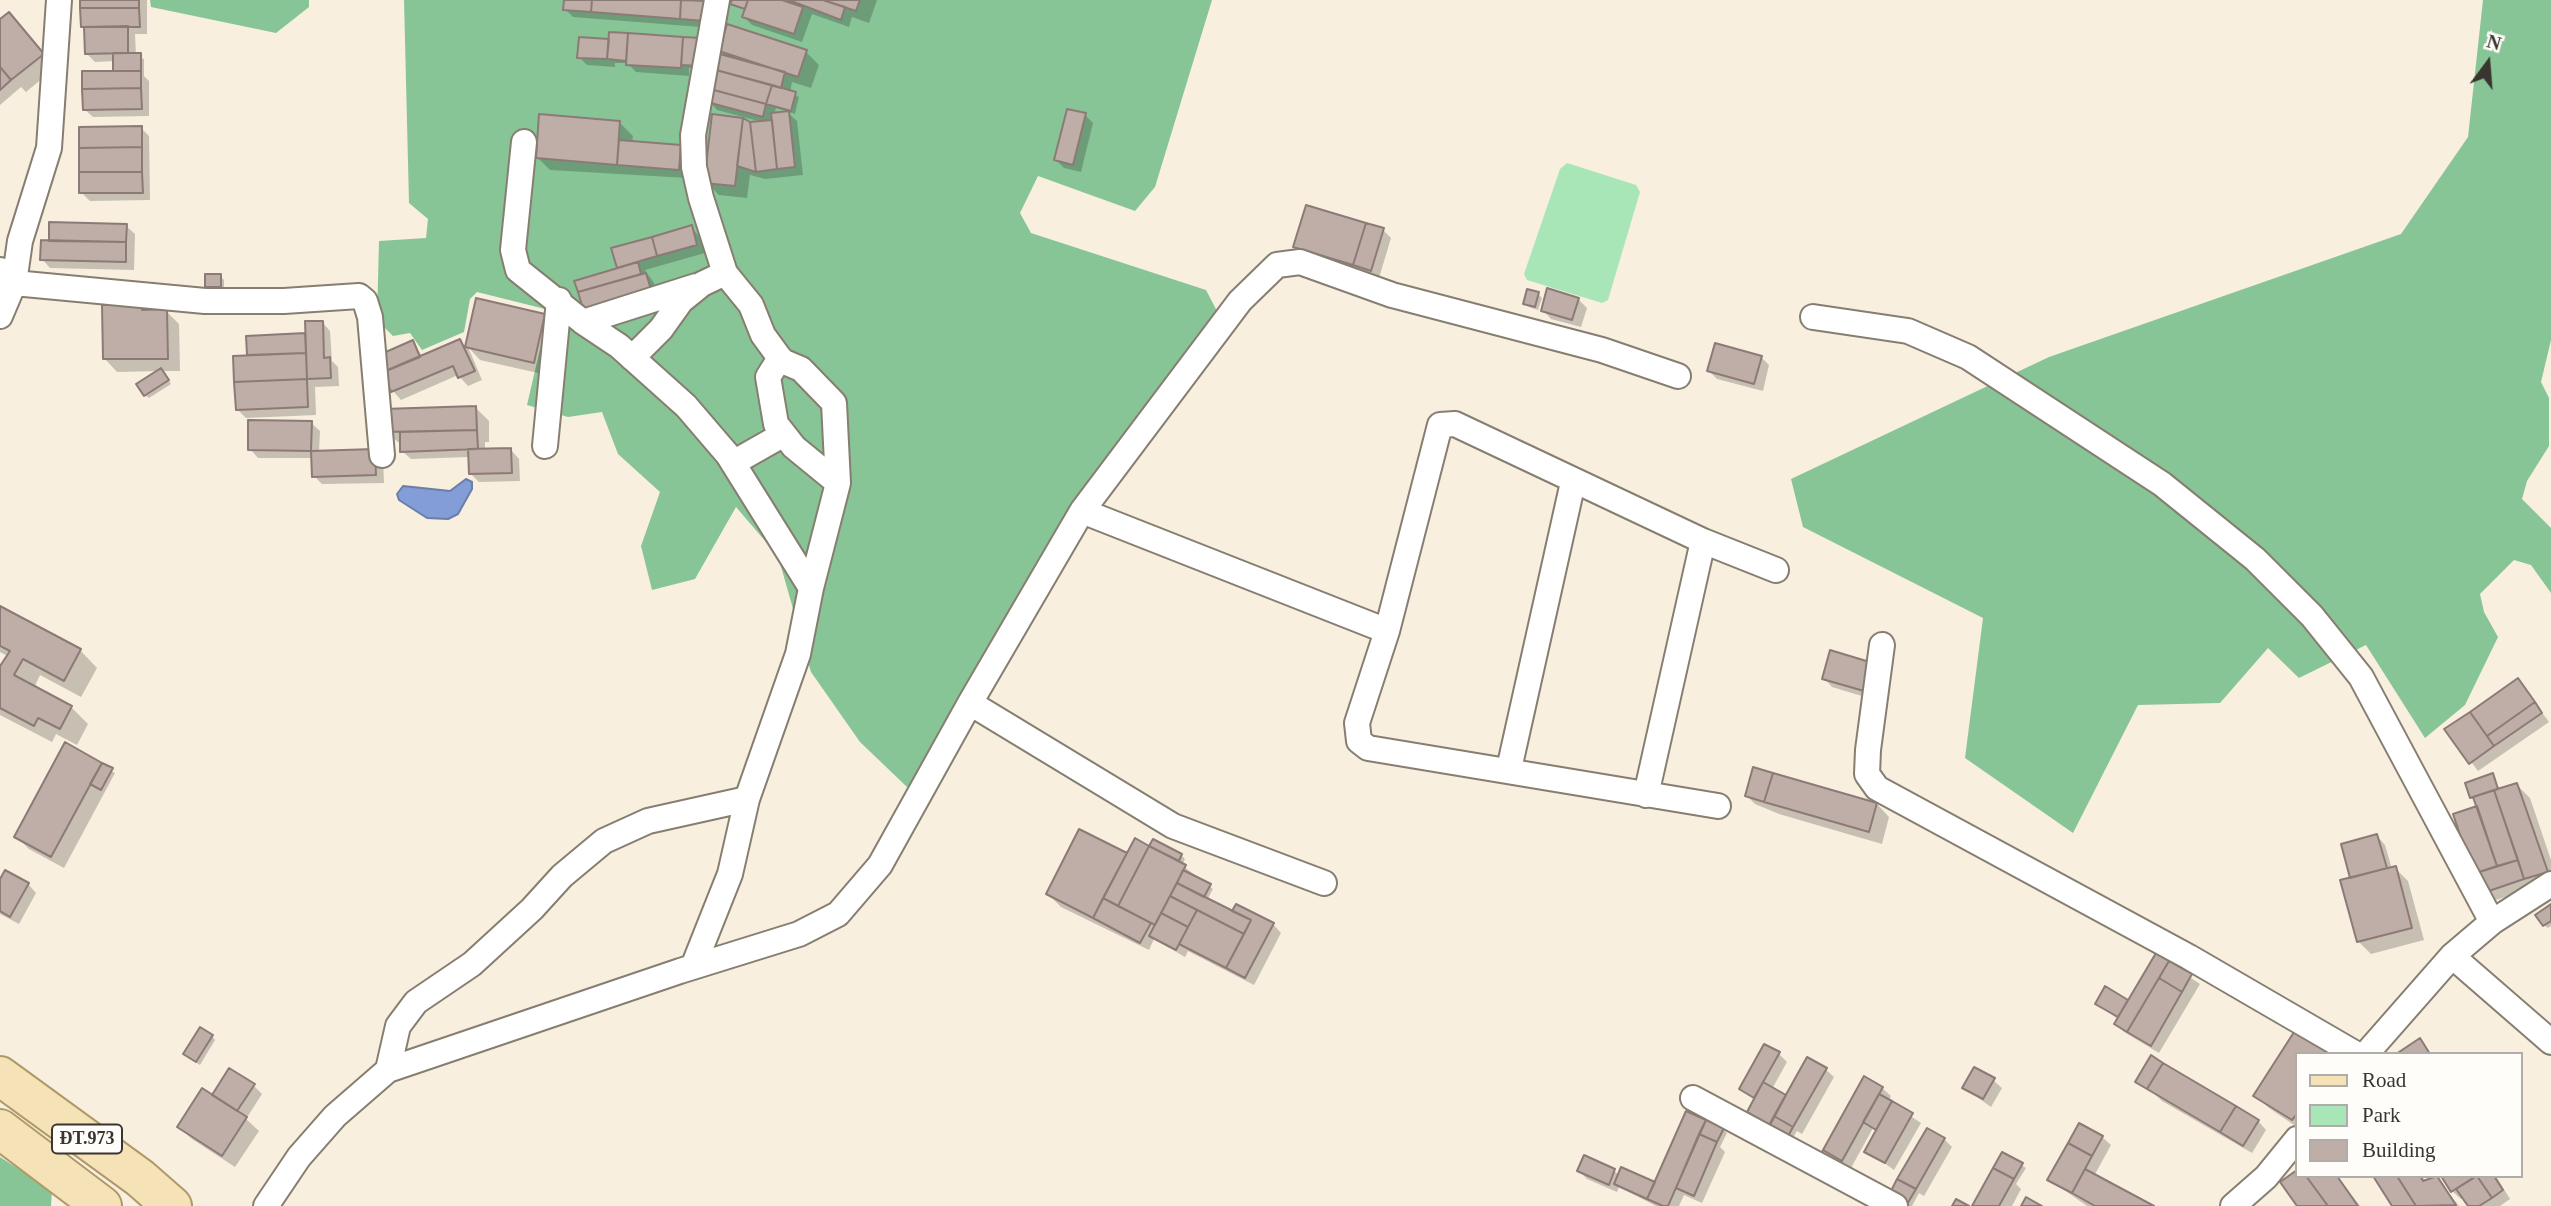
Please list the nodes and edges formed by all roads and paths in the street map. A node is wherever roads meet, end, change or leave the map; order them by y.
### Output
1 (59, 0) edge
2 (717, 0) edge
3 (524, 142) dead end
4 (725, 273) junction
5 (7, 277) edge
6 (702, 284) junction
7 (559, 300) junction
8 (0, 316) edge
9 (1813, 317) dead end
10 (583, 322) junction
11 (632, 358) junction
12 (780, 358) junction
13 (1678, 376) dead end
14 (784, 434) junction
15 (545, 446) dead end
16 (382, 455) dead end
17 (733, 463) junction
18 (1573, 482) junction
19 (838, 484) junction
20 (1082, 512) junction
21 (1703, 541) junction
22 (1776, 570) dead end
23 (811, 588) junction
24 (1387, 631) junction
25 (1882, 645) dead end
26 (970, 703) junction
27 (1509, 769) junction
28 (1646, 795) junction
29 (747, 799) junction
30 (1718, 806) dead end
31 (1324, 883) dead end
32 (2551, 884) edge
33 (2491, 922) junction
34 (2452, 956) junction
35 (693, 967) junction
36 (2551, 1042) edge
37 (2353, 1052) edge
38 (2368, 1052) edge
39 (388, 1070) junction
40 (0, 1076) edge
41 (1693, 1098) dead end
42 (0, 1129) edge
43 (2296, 1140) edge
44 (102, 1206) edge
45 (172, 1206) edge
46 (266, 1206) edge
47 (1895, 1206) edge
48 (2233, 1206) edge

1 - 5 street
2 - 4 street
3 - 7 street
4 - 6 street
4 - 12 street
5 - 8 street
5 - 16 street
6 - 10 street
6 - 11 street
7 - 10 street
7 - 15 street
9 - 33 street
10 - 11 street
11 - 17 street
12 - 14 street
12 - 19 street
13 - 20 street
14 - 17 street
14 - 19 street
17 - 23 street
18 - 21 street
18 - 24 street
18 - 27 street
19 - 23 street
20 - 24 street
20 - 26 street
21 - 22 street
21 - 28 street
23 - 29 street
24 - 27 street
25 - 37 street
26 - 31 street
26 - 35 street
27 - 28 street
28 - 30 street
29 - 35 street
29 - 39 street
32 - 33 street
33 - 34 street
34 - 36 street
34 - 38 street
35 - 39 street
39 - 46 street
40 - 45 main road, ĐT.973
41 - 47 street
42 - 44 main road, ĐT.973
43 - 48 street

